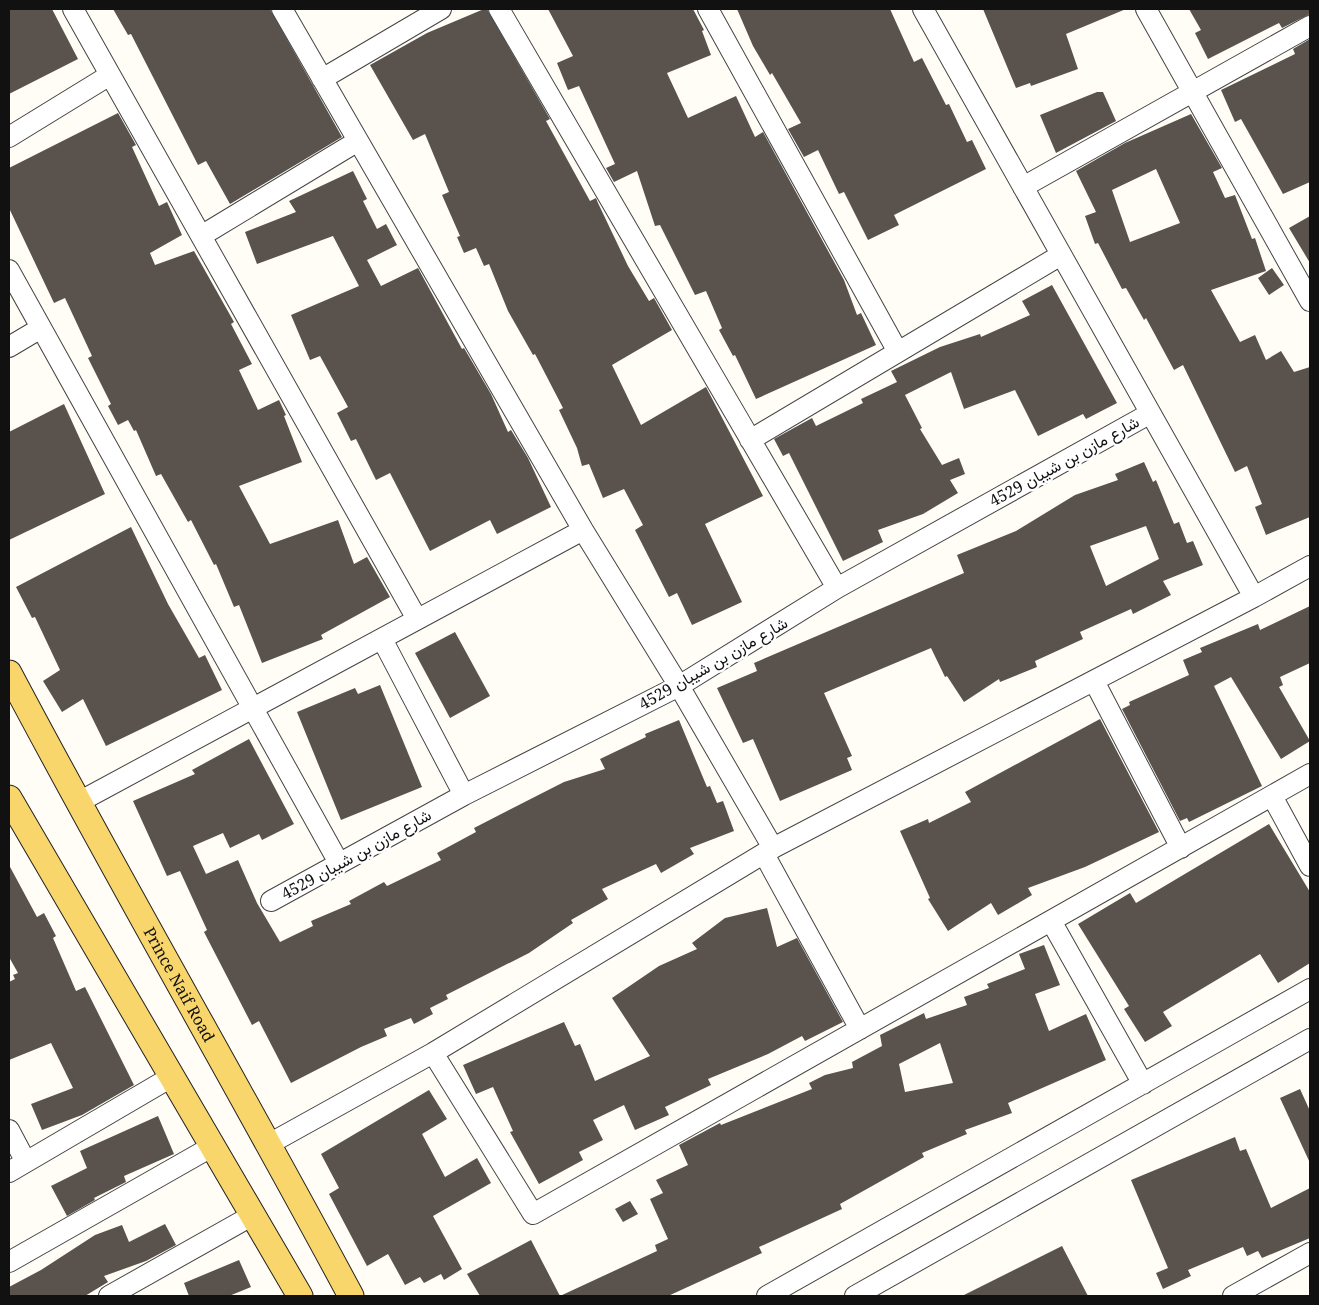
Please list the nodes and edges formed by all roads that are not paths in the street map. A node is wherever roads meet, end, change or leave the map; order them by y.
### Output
1 (72, 9) edge
2 (282, 9) edge
3 (441, 9) edge
4 (499, 9) edge
5 (708, 9) edge
6 (923, 9) edge
7 (1146, 9) edge
8 (1310, 26) edge
9 (110, 75) junction
10 (322, 79) junction
11 (1192, 91) junction
12 (9, 137) edge
13 (358, 141) junction
14 (1024, 188) junction
15 (201, 236) junction
16 (1062, 255) junction
17 (9, 270) edge
18 (1310, 301) edge
19 (41, 328) junction
20 (9, 347) edge
21 (898, 352) junction
22 (1149, 414) junction
23 (750, 440) junction
24 (583, 530) junction
25 (1310, 566) edge
26 (837, 588) junction
27 (1254, 597) junction
28 (418, 620) junction
29 (382, 639) junction
30 (9, 673) edge
31 (1094, 681) junction
32 (679, 686) junction
33 (253, 708) junction
34 (1310, 774) edge
35 (464, 795) junction
36 (1272, 796) junction
37 (9, 798) edge
38 (77, 803) junction
39 (1181, 848) junction
40 (769, 851) junction
41 (339, 863) junction
42 (1310, 866) edge
43 (271, 901) dead end
44 (1051, 921) junction
45 (1310, 989) edge
46 (860, 1029) junction
47 (1310, 1039) edge
48 (433, 1054) junction
49 (173, 1076) junction
50 (1143, 1084) junction
51 (9, 1130) edge
52 (270, 1144) junction
53 (213, 1146) junction
54 (17, 1167) edge
55 (253, 1215) junction
56 (1310, 1253) edge
57 (9, 1262) edge
58 (109, 1296) edge
59 (300, 1296) edge
60 (351, 1296) edge
61 (767, 1296) edge
62 (855, 1296) edge
63 (1233, 1296) edge

1 - 9 street
2 - 10 street
3 - 10 street
4 - 23 street
5 - 21 street
6 - 14 street
7 - 11 street
8 - 11 street
9 - 12 street
9 - 15 street
10 - 13 street
11 - 14 street
11 - 18 street
13 - 15 street
13 - 24 street
14 - 16 street
15 - 28 street
16 - 21 street
16 - 22 street
17 - 19 street
19 - 20 street
19 - 33 street
21 - 23 street
22 - 26 street, شارع مازن بن شيبان 4529
22 - 27 street
23 - 26 street
24 - 28 street
24 - 32 street
25 - 27 street
26 - 32 street, شارع مازن بن شيبان 4529
27 - 31 street
28 - 29 street
29 - 33 street
29 - 35 street
30 - 38 main road, Prince Naif Road
31 - 39 street
31 - 40 street
32 - 35 street, شارع مازن بن شيبان 4529
32 - 40 street
33 - 38 street
33 - 41 street
34 - 36 street
35 - 41 street, شارع مازن بن شيبان 4529
36 - 39 street
36 - 42 street
37 - 49 main road
38 - 52 main road, Prince Naif Road
39 - 44 street
40 - 46 street
40 - 48 street
41 - 43 street, شارع مازن بن شيبان 4529
44 - 46 street
44 - 50 street
45 - 50 street
46 - 48 street
47 - 62 street
48 - 52 street
49 - 53 main road
49 - 54 street
50 - 61 street
51 - 54 street
52 - 60 main road, Prince Naif Road
53 - 55 main road
53 - 57 street
55 - 58 street
55 - 59 main road
56 - 63 street

